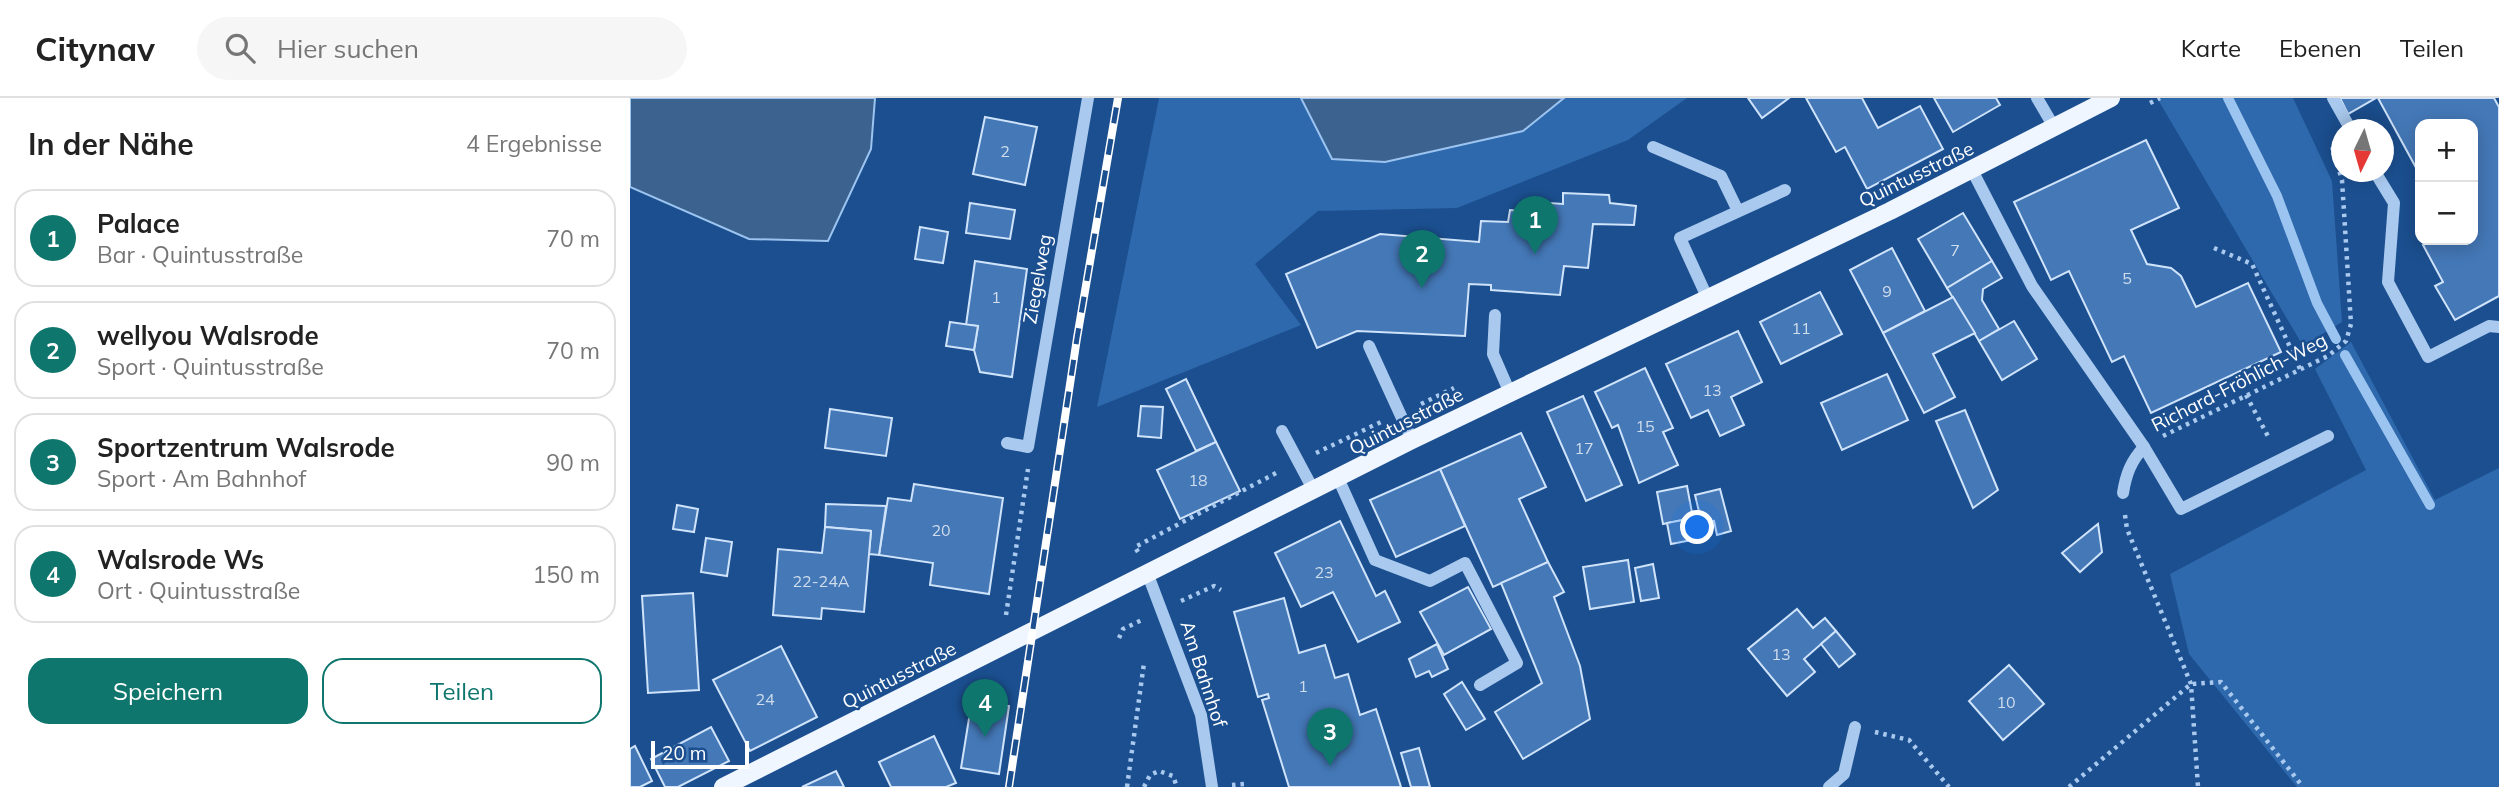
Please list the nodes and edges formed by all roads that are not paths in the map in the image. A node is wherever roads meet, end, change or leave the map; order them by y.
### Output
1 (1088, 98) edge
2 (2037, 98) edge
3 (2111, 98) edge
4 (2333, 98) edge
5 (2345, 119) edge
6 (2054, 127) junction
7 (1653, 147) dead end
8 (1972, 170) junction
9 (2381, 182) edge
10 (1785, 190) dead end
11 (1738, 211) junction
12 (1707, 297) junction
13 (1495, 315) dead end
14 (2499, 327) edge
15 (1369, 346) dead end
16 (1510, 393) junction
17 (1282, 431) dead end
18 (2328, 436) dead end
19 (1412, 440) junction
20 (1007, 443) dead end
21 (2144, 447) junction
22 (1338, 478) junction
23 (1314, 491) junction
24 (2123, 493) road end
25 (1149, 575) junction
26 (1480, 685) dead end
27 (1855, 727) road end
28 (723, 787) edge
29 (1212, 787) edge
30 (1829, 787) edge

1 - 20 street, Ziegelweg
2 - 6 street
3 - 6 main road, Quintusstraße
4 - 5 street
6 - 8 main road, Quintusstraße
7 - 11 street
8 - 12 main road, Quintusstraße
8 - 21 street
9 - 14 street
10 - 11 street
11 - 12 street
12 - 16 main road, Quintusstraße
13 - 16 street
15 - 19 street
16 - 19 main road, Quintusstraße
17 - 23 street
18 - 21 street
19 - 22 main road, Quintusstraße
21 - 24 street
22 - 23 main road, Quintusstraße
22 - 26 street
23 - 25 main road, Quintusstraße
25 - 28 main road, Quintusstraße
25 - 29 street, Am Bahnhof
27 - 30 street

